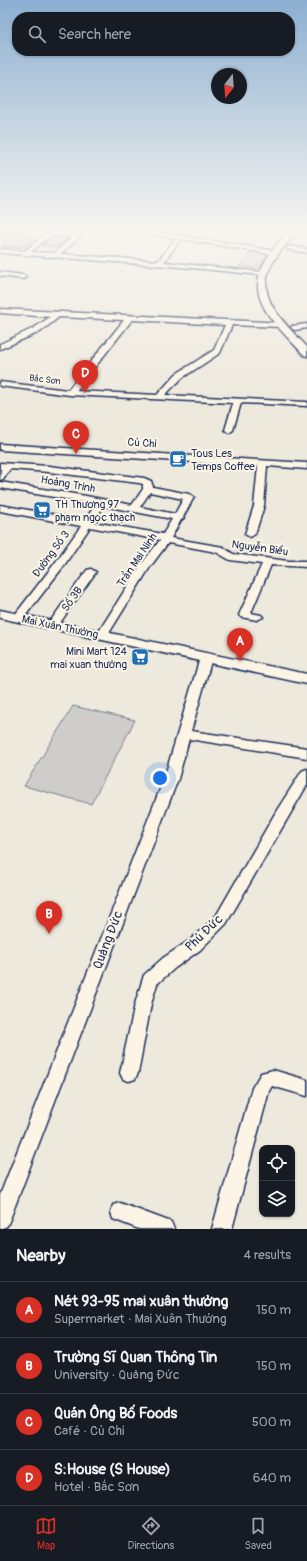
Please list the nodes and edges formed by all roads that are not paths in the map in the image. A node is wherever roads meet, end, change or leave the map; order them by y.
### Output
1 (260, 287) edge
2 (0, 311) edge
3 (57, 315) junction
4 (129, 319) junction
5 (228, 323) junction
6 (289, 326) junction
7 (307, 326) edge
8 (307, 341) edge
9 (0, 347) edge
10 (307, 352) edge
11 (0, 384) edge
12 (70, 393) junction
13 (159, 397) junction
14 (237, 402) junction
15 (307, 404) edge
16 (229, 430) dead end
17 (0, 447) edge
18 (263, 464) junction
19 (4, 466) edge
20 (307, 466) edge
21 (0, 477) edge
22 (0, 485) edge
23 (148, 489) junction
24 (102, 502) junction
25 (0, 508) edge
26 (134, 509) junction
27 (178, 518) junction
28 (87, 524) junction
29 (250, 534) dead end
30 (166, 539) junction
31 (268, 561) junction
32 (307, 564) edge
33 (91, 572) dead end
34 (0, 614) edge
35 (257, 617) dead end
36 (18, 618) junction
37 (53, 625) junction
38 (102, 636) junction
39 (206, 658) junction
40 (307, 679) edge
41 (184, 734) junction
42 (307, 753) edge
43 (307, 774) edge
44 (129, 1073) dead end
45 (307, 1088) edge
46 (120, 1212) dead end
47 (0, 1219) edge
48 (164, 1229) edge
49 (222, 1229) edge

1 - 6 main road
2 - 3 street
3 - 4 street
3 - 9 street
4 - 5 street
4 - 12 street
5 - 6 street
5 - 13 street
6 - 7 street
6 - 8 main road
6 - 10 main road
11 - 12 street, Bắc Sơn
12 - 13 street, Bắc Sơn
13 - 14 street, Bắc Sơn
14 - 15 street, Bắc Sơn
14 - 16 street
17 - 18 street, Củ Chi
18 - 20 street, Củ Chi
18 - 29 street
19 - 21 street
19 - 23 street
22 - 24 street, Hoàng Trinh
23 - 26 street
23 - 27 street, Trần Mai Ninh
24 - 26 street, Hoàng Trinh
24 - 28 street, Đường Số 3
25 - 28 street, Nguyễn Biểu
26 - 27 street, Hoàng Trinh
27 - 30 street, Trần Mai Ninh
28 - 30 street, Nguyễn Biểu
28 - 36 street, Đường Số 3
30 - 31 street, Nguyễn Biểu
30 - 38 street, Trần Mai Ninh
31 - 32 street, Nguyễn Biểu
31 - 35 street
33 - 37 street, Số 3B
34 - 36 main road, Mai Xuân Thưởng
36 - 37 main road, Mai Xuân Thưởng
37 - 38 main road, Mai Xuân Thưởng
38 - 39 main road, Mai Xuân Thưởng
39 - 40 main road, Mai Xuân Thưởng
39 - 41 street, Quảng Đức
41 - 42 street
41 - 47 street, Quảng Đức
43 - 44 street, Phú Đức
45 - 49 street
46 - 48 street

